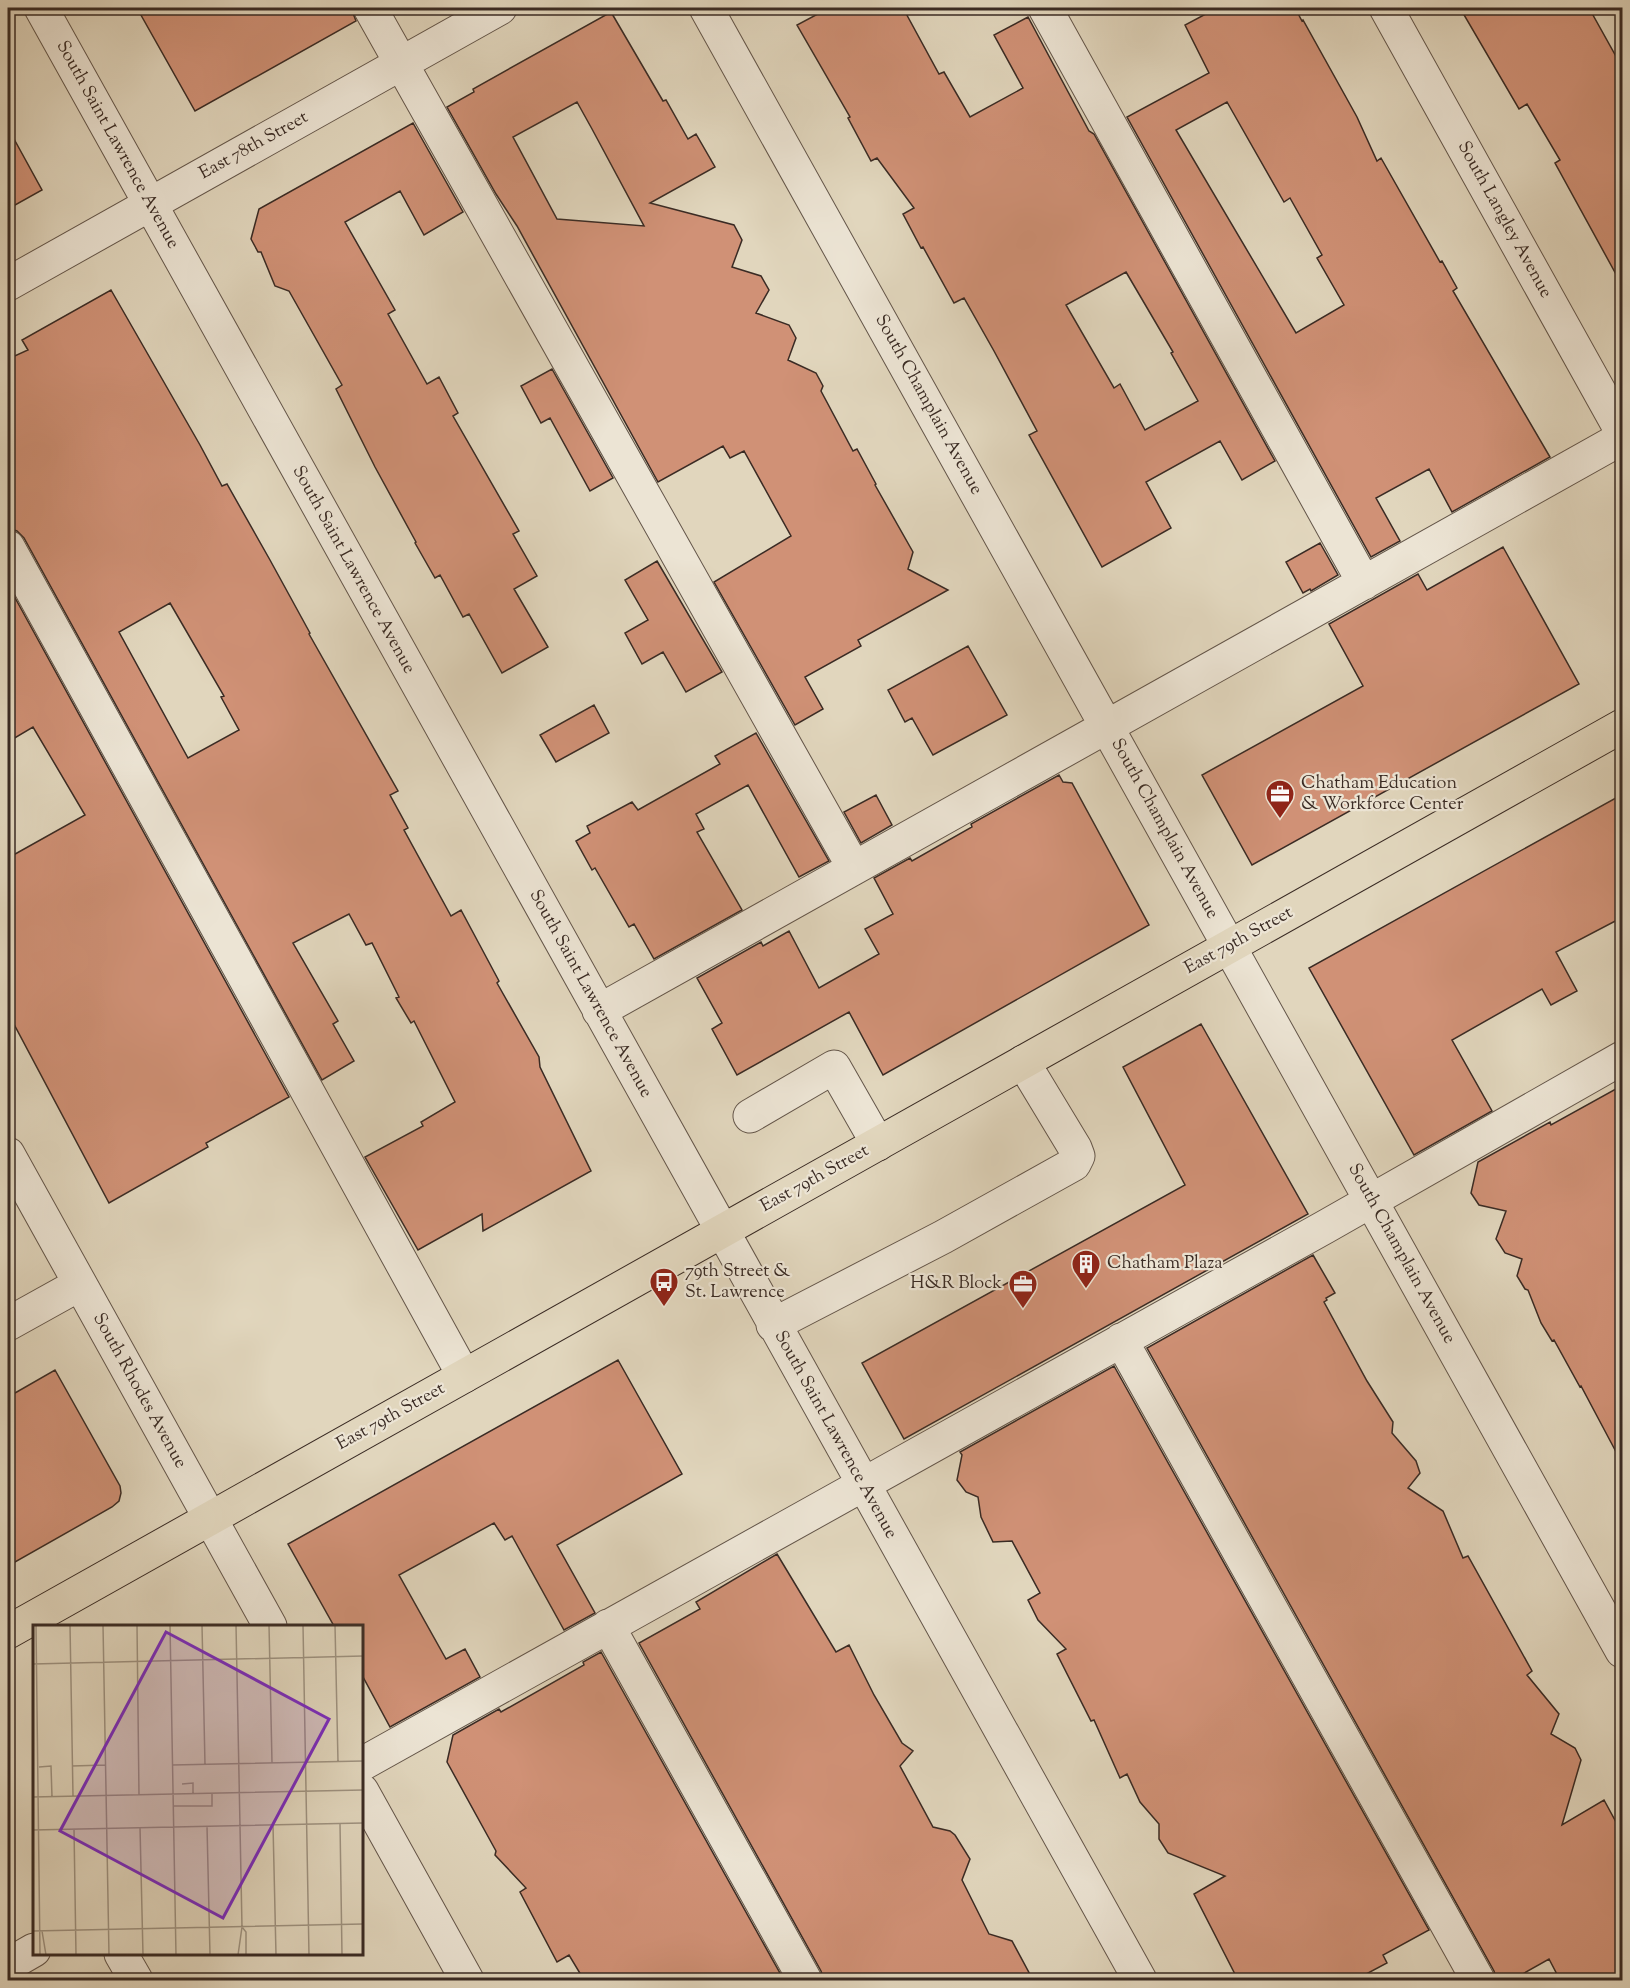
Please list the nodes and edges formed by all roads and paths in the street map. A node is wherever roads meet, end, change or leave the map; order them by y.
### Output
1 (41, 8) edge
2 (370, 8) edge
3 (500, 8) edge
4 (706, 8) edge
5 (1045, 8) edge
6 (1386, 8) edge
7 (401, 64) junction
8 (151, 204) junction
9 (8, 284) edge
10 (1623, 432) edge
11 (1623, 438) edge
12 (8, 547) edge
13 (1364, 583) junction
14 (1107, 726) junction
15 (1623, 726) edge
16 (854, 868) junction
17 (1230, 947) junction
18 (599, 1011) junction
19 (1623, 1058) edge
20 (1023, 1062) junction
21 (750, 1116) dead end
22 (878, 1144) junction
23 (8, 1154) edge
24 (1371, 1201) junction
25 (722, 1232) junction
26 (80, 1284) junction
27 (8, 1324) edge
28 (773, 1325) junction
29 (1121, 1340) junction
30 (464, 1376) junction
31 (862, 1484) junction
32 (210, 1518) junction
33 (269, 1625) edge
34 (608, 1626) junction
35 (8, 1632) edge
36 (1623, 1651) edge
37 (363, 1763) edge
38 (363, 1793) edge
39 (33, 1951) edge
40 (122, 1955) edge
41 (8, 1965) edge
42 (136, 1980) edge
43 (467, 1980) edge
44 (805, 1980) edge
45 (1140, 1980) edge
46 (1478, 1980) edge

1 - 8 street, South Saint Lawrence Avenue
2 - 7 street
3 - 7 street, East 78th Street
4 - 14 street, South Champlain Avenue
5 - 13 street
6 - 10 street, South Langley Avenue
7 - 8 street, East 78th Street
7 - 16 street
8 - 9 street, East 78th Street
8 - 18 street, South Saint Lawrence Avenue
11 - 13 street
12 - 30 street
13 - 14 street
14 - 16 street
14 - 17 street, South Champlain Avenue
15 - 17 main road, East 79th Street
16 - 18 street
17 - 20 main road, East 79th Street
17 - 24 street, South Champlain Avenue
18 - 25 street, South Saint Lawrence Avenue
19 - 24 street
20 - 22 main road, East 79th Street
20 - 28 street
21 - 22 street
22 - 25 main road, East 79th Street
23 - 26 street, South Rhodes Avenue
24 - 29 street
24 - 36 street, South Champlain Avenue
25 - 28 street, South Saint Lawrence Avenue
25 - 30 main road, East 79th Street
26 - 27 street
26 - 32 street, South Rhodes Avenue
28 - 31 street, South Saint Lawrence Avenue
29 - 31 street
29 - 46 street
30 - 32 main road, East 79th Street
31 - 34 street
31 - 45 street, South Saint Lawrence Avenue
32 - 33 street, South Rhodes Avenue
32 - 35 main road, East 79th Street
34 - 37 street
34 - 44 street
38 - 43 street
39 - 41 street
40 - 42 street

